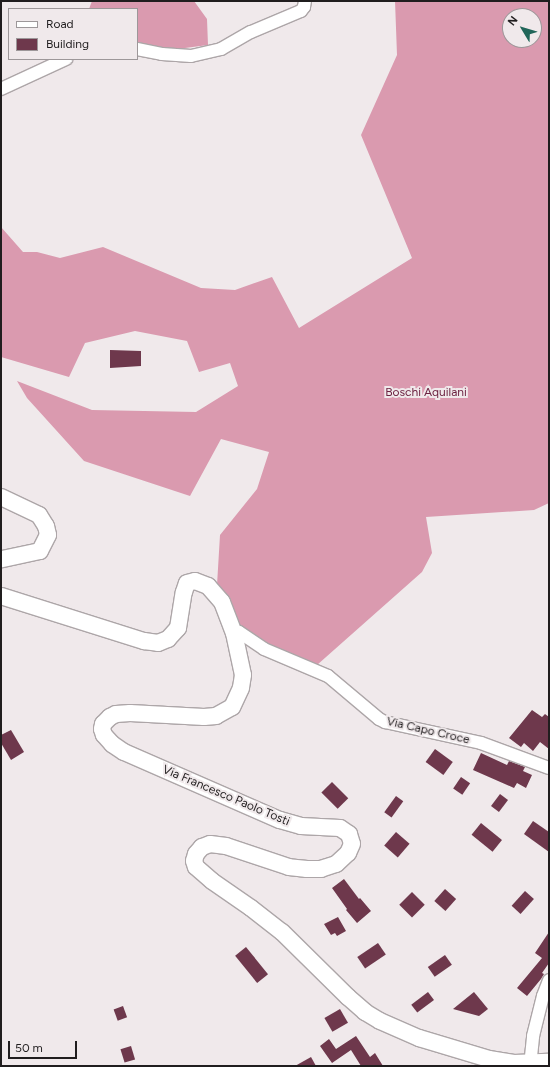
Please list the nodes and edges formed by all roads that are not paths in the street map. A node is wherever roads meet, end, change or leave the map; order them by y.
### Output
1 (305, 1) edge
2 (138, 50) edge
3 (64, 60) edge
4 (1, 90) edge
5 (1, 497) edge
6 (1, 559) edge
7 (1, 596) edge
8 (234, 633) junction
9 (549, 768) edge
10 (549, 980) edge
11 (549, 1062) edge
12 (530, 1065) edge

1 - 2 street
3 - 4 street
5 - 6 main road
7 - 8 main road, Via Francesco Paolo Tosti
8 - 9 street, Via Capo Croce
8 - 12 main road, Via Francesco Paolo Tosti
10 - 12 street
11 - 12 main road, Via Francesco Paolo Tosti

